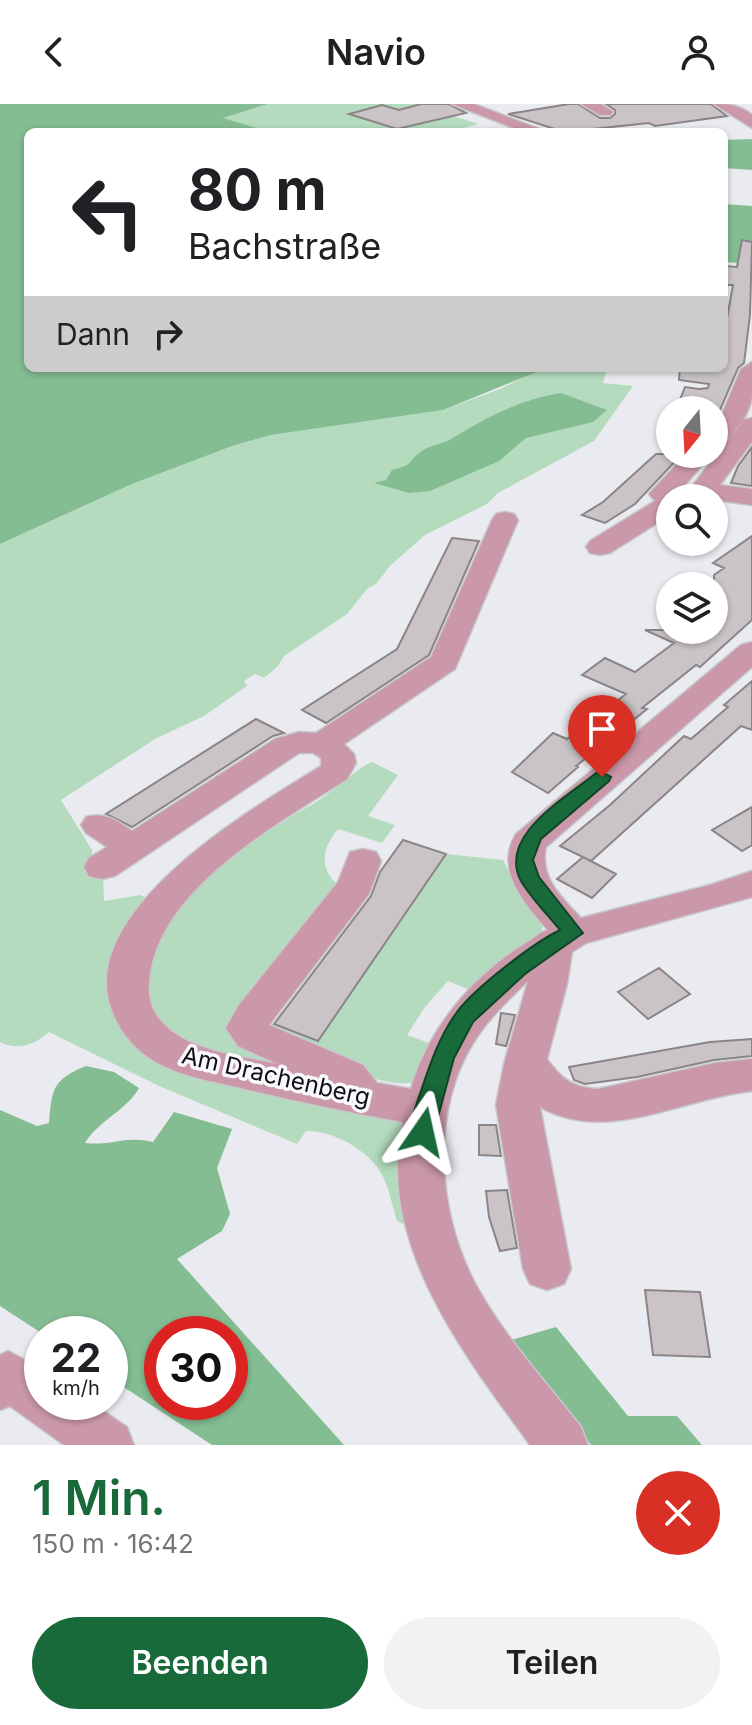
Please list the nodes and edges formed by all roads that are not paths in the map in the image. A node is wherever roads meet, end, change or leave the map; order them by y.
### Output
1 (460, 104) edge
2 (589, 104) edge
3 (722, 104) edge
4 (605, 112) dead end
5 (752, 123) edge
6 (528, 128) edge
7 (752, 369) edge
8 (728, 422) edge
9 (752, 425) edge
10 (687, 468) edge
11 (672, 484) edge
12 (705, 484) edge
13 (728, 496) edge
14 (752, 497) edge
15 (656, 510) edge
16 (469, 527) dead end
17 (600, 547) dead end
18 (752, 651) edge
19 (322, 744) junction
20 (99, 825) dead end
21 (131, 847) junction
22 (363, 861) dead end
23 (102, 867) dead end
24 (752, 883) edge
25 (563, 938) junction
26 (526, 1061) junction
27 (752, 1075) edge
28 (360, 1097) junction
29 (426, 1109) junction
30 (547, 1269) dead end
31 (19, 1386) edge
32 (108, 1445) edge
33 (562, 1445) edge

1 - 6 street
2 - 4 street
3 - 5 street
7 - 8 street
9 - 12 street
10 - 11 street
13 - 14 street
15 - 17 street
16 - 19 street
18 - 25 street
19 - 21 street
19 - 28 street, Am Drachenberg
20 - 21 street
21 - 23 street
22 - 28 street
24 - 25 street
25 - 26 street
25 - 29 street
26 - 27 street
26 - 30 street
28 - 29 street, Am Drachenberg
29 - 33 street
31 - 32 street

